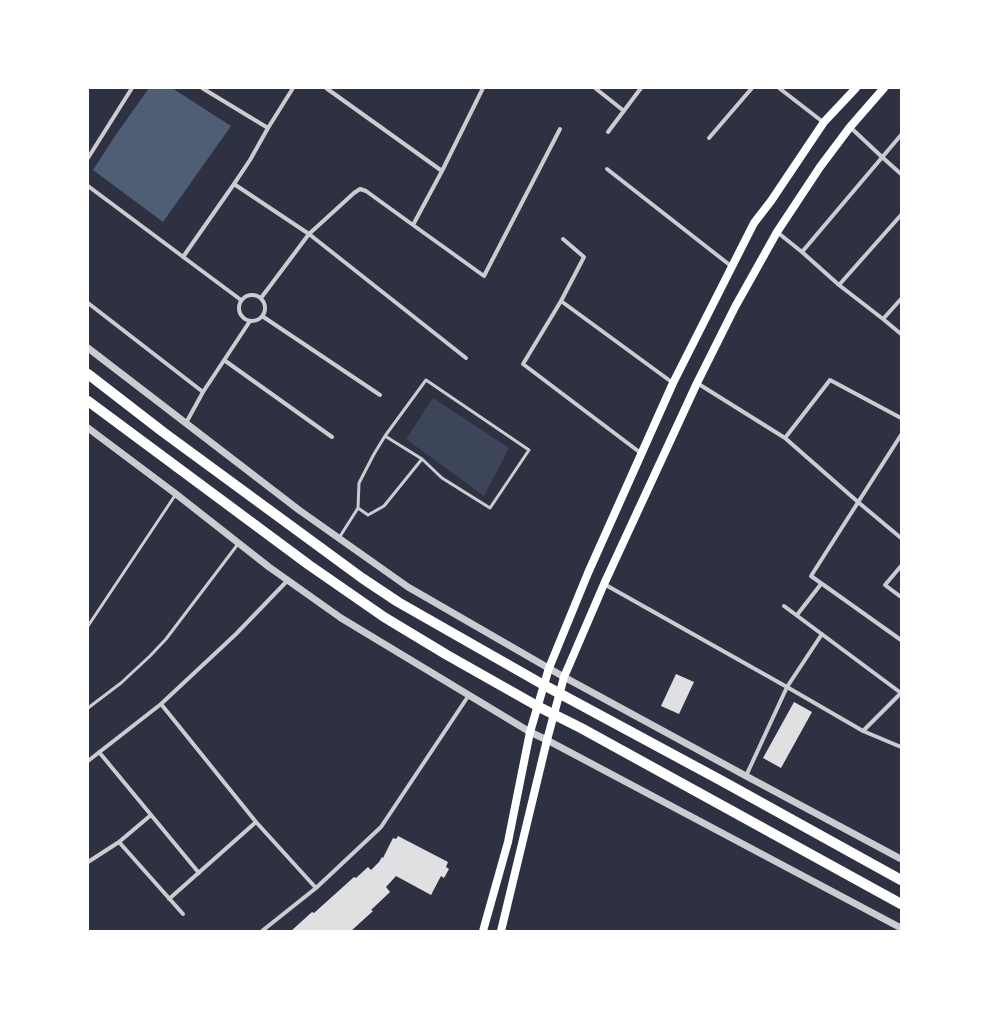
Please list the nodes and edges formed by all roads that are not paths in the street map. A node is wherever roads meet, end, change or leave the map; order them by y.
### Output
1 (132, 88) edge
2 (202, 88) edge
3 (293, 88) edge
4 (326, 88) edge
5 (483, 88) edge
6 (595, 88) edge
7 (641, 88) edge
8 (752, 88) edge
9 (779, 88) edge
10 (856, 88) edge
11 (884, 88) edge
12 (624, 111) junction
13 (824, 122) junction
14 (850, 126) junction
15 (268, 128) junction
16 (560, 129) dead end
17 (608, 132) dead end
18 (901, 135) edge
19 (709, 138) dead end
20 (882, 157) junction
21 (88, 158) edge
22 (607, 169) dead end
23 (442, 170) junction
24 (901, 174) edge
25 (234, 184) junction
26 (88, 186) edge
27 (901, 214) edge
28 (413, 226) junction
29 (777, 232) junction
30 (309, 234) junction
31 (563, 239) dead end
32 (802, 252) junction
33 (183, 256) junction
34 (731, 266) junction
35 (839, 285) junction
36 (261, 298) junction
37 (901, 299) edge
38 (241, 300) junction
39 (561, 301) junction
40 (88, 302) edge
41 (262, 316) junction
42 (883, 319) junction
43 (250, 321) junction
44 (901, 334) edge
45 (88, 348) edge
46 (466, 358) dead end
47 (224, 360) junction
48 (91, 377) edge
49 (673, 383) junction
50 (697, 383) junction
51 (203, 392) junction
52 (380, 395) dead end
53 (88, 401) edge
54 (901, 418) edge
55 (186, 423) junction
56 (88, 428) edge
57 (901, 435) edge
58 (385, 436) junction
59 (332, 437) dead end
60 (785, 438) junction
61 (642, 454) junction
62 (422, 458) junction
63 (176, 494) junction
64 (858, 502) junction
65 (358, 508) junction
66 (338, 538) junction
67 (901, 538) edge
68 (239, 543) junction
69 (901, 566) edge
70 (288, 580) junction
71 (604, 584) junction
72 (821, 584) junction
73 (901, 597) edge
74 (784, 606) dead end
75 (797, 615) junction
76 (88, 626) edge
77 (822, 634) junction
78 (901, 640) edge
79 (549, 668) junction
80 (564, 677) junction
81 (787, 687) junction
82 (901, 693) edge
83 (469, 695) junction
84 (161, 704) junction
85 (88, 708) edge
86 (863, 731) junction
87 (530, 732) junction
88 (547, 740) junction
89 (901, 746) edge
90 (99, 752) junction
91 (88, 761) edge
92 (746, 776) junction
93 (151, 815) junction
94 (256, 822) junction
95 (119, 842) junction
96 (901, 859) edge
97 (88, 862) edge
98 (199, 873) junction
99 (901, 880) edge
100 (316, 888) junction
101 (169, 899) junction
102 (901, 904) edge
103 (183, 914) dead end
104 (901, 928) edge
105 (262, 931) edge
106 (483, 931) edge
107 (501, 931) edge

1 - 21 street
2 - 15 street
3 - 15 street
4 - 23 street
5 - 23 street
6 - 12 street
7 - 12 street
8 - 19 street
9 - 13 street
10 - 13 main road
11 - 14 main road
12 - 17 street
13 - 34 main road
14 - 20 street
14 - 29 main road
15 - 25 street
16 - 28 street
18 - 20 street
20 - 24 street
20 - 32 street
22 - 34 street
23 - 28 street
25 - 30 street
25 - 33 street
26 - 33 street
27 - 35 street
28 - 30 street
29 - 32 street
29 - 50 main road
30 - 36 street
30 - 46 street
31 - 39 street
32 - 35 street
33 - 38 street
34 - 49 main road
35 - 42 street
36 - 38 street
36 - 41 street
37 - 42 street
38 - 43 street
39 - 49 street
39 - 61 street
40 - 51 street
41 - 43 street
41 - 52 street
42 - 44 street
43 - 47 street
45 - 55 street
47 - 51 street
47 - 59 street
48 - 99 highway
49 - 61 main road
50 - 60 street
50 - 71 main road
51 - 55 street
53 - 102 highway
54 - 60 street
55 - 66 street
56 - 63 street
57 - 64 street
58 - 62 lane
58 - 62 lane
58 - 65 lane
60 - 64 street
61 - 79 main road
62 - 65 lane
63 - 68 street
63 - 76 lane
64 - 67 street
64 - 72 street
65 - 66 lane
66 - 79 street
68 - 70 street
68 - 85 lane
69 - 73 street
70 - 83 street
70 - 84 street
71 - 80 main road
71 - 81 street
72 - 75 street
72 - 78 street
74 - 75 street
75 - 77 street
77 - 81 street
77 - 82 street
79 - 80 street
79 - 87 main road
80 - 88 main road
80 - 92 street
81 - 86 street
81 - 92 street
82 - 86 street
83 - 87 street
83 - 100 street
84 - 90 street
84 - 94 street
86 - 89 street
87 - 88 street
87 - 106 main road
88 - 104 street
88 - 107 main road
90 - 91 street
90 - 93 street
92 - 96 street
93 - 95 street
93 - 98 street
94 - 98 street
94 - 100 street
95 - 97 street
95 - 101 street
98 - 101 street
100 - 105 street
101 - 103 street

